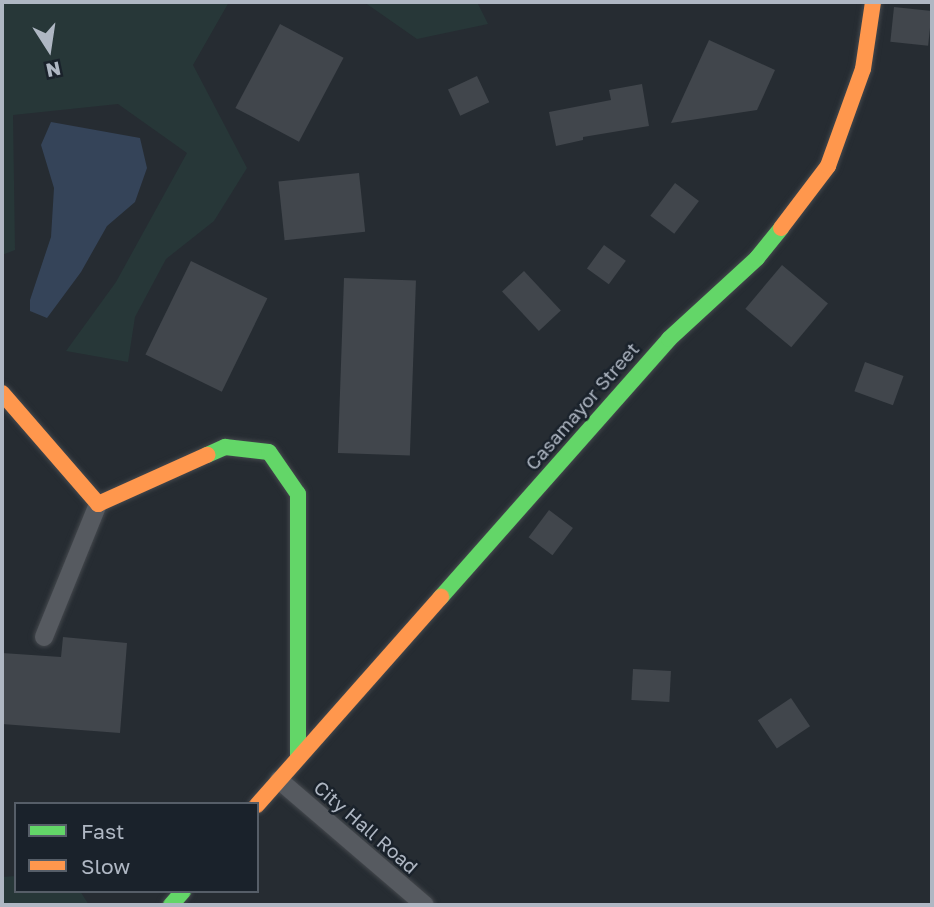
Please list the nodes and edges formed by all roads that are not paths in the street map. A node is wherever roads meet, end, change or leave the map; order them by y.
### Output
1 (873, 2) edge
2 (2, 393) edge
3 (98, 503) junction
4 (44, 636) dead end
5 (298, 756) junction
6 (279, 780) junction
7 (259, 803) edge
8 (425, 905) edge

1 - 5 street, Casamayor Street
2 - 3 street
3 - 4 lane
3 - 5 street
5 - 6 street, Casamayor Street
6 - 7 street, Casamayor Street
6 - 8 lane, City Hall Road

